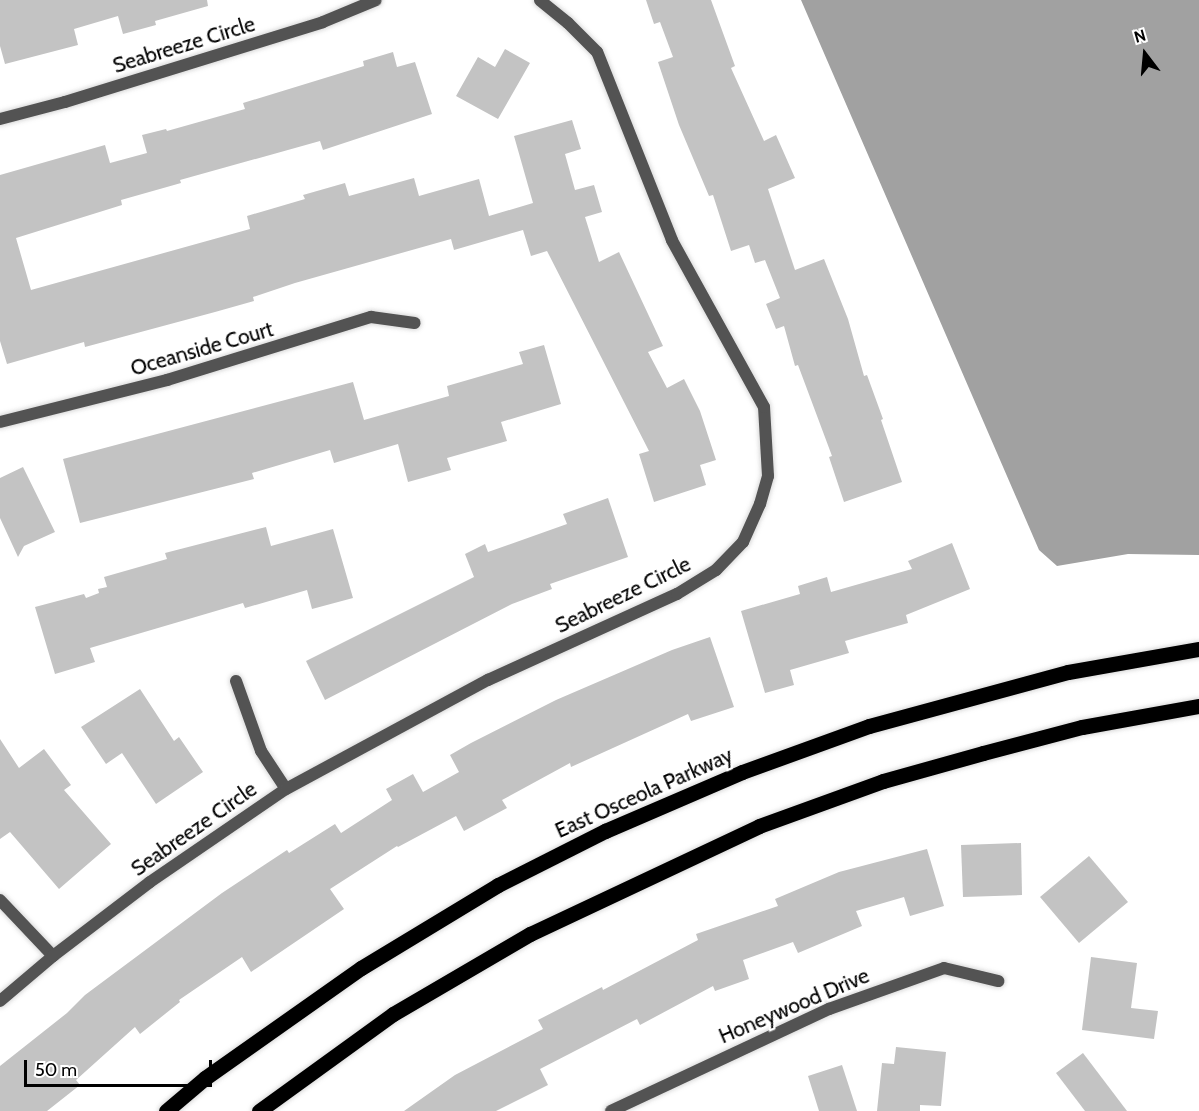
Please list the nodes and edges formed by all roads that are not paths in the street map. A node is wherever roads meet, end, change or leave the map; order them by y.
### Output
1 (376, 0) edge
2 (540, 0) edge
3 (0, 119) edge
4 (415, 323) dead end
5 (0, 422) edge
6 (1199, 649) edge
7 (236, 681) dead end
8 (1199, 706) edge
9 (286, 789) junction
10 (0, 900) edge
11 (53, 956) junction
12 (998, 981) dead end
13 (0, 1001) edge
14 (166, 1111) edge
15 (259, 1111) edge
16 (611, 1111) edge

1 - 3 street, Seabreeze Circle
2 - 9 street, Seabreeze Circle
4 - 5 street, Oceanside Court
6 - 14 main road, East Osceola Parkway
7 - 9 street
8 - 15 main road
9 - 11 street, Seabreeze Circle
10 - 11 street
11 - 13 street, Seabreeze Circle
12 - 16 street, Honeywood Drive

